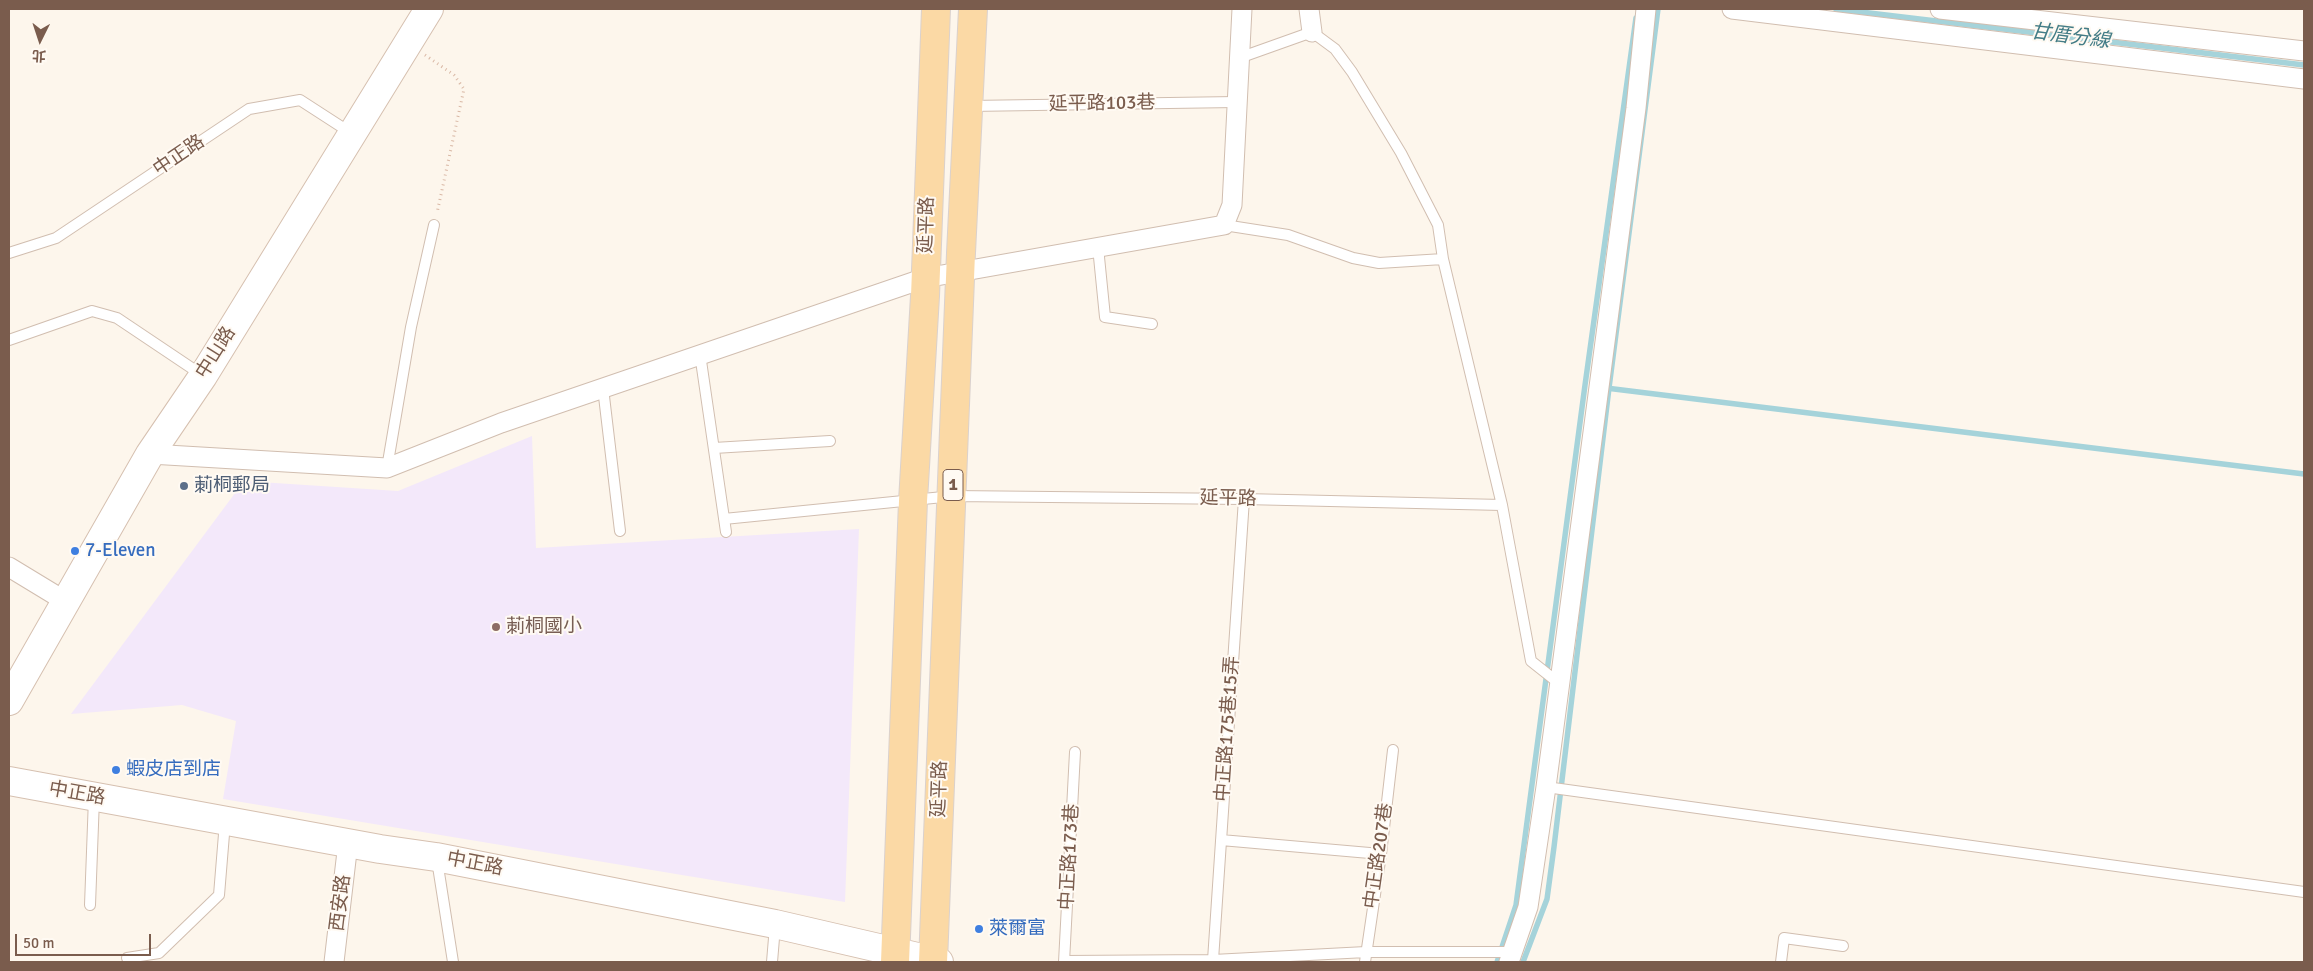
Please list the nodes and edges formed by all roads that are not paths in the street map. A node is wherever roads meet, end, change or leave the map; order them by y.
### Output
1 (429, 9) edge
2 (936, 9) edge
3 (973, 9) edge
4 (1242, 9) edge
5 (1309, 9) edge
6 (1646, 9) edge
7 (1732, 9) edge
8 (1940, 9) edge
9 (1312, 32) junction
10 (2304, 52) edge
11 (1240, 58) junction
12 (2304, 79) edge
13 (1236, 102) junction
14 (969, 106) junction
15 (351, 133) junction
16 (434, 224) road end
17 (1224, 224) junction
18 (1098, 247) junction
19 (9, 253) edge
20 (1443, 259) junction
21 (960, 271) junction
22 (925, 278) junction
23 (1152, 324) dead end
24 (9, 340) edge
25 (700, 354) junction
26 (203, 376) junction
27 (602, 388) junction
28 (830, 441) dead end
29 (714, 448) junction
30 (150, 454) junction
31 (387, 468) junction
32 (953, 496) junction
33 (1244, 499) junction
34 (913, 501) junction
35 (1502, 505) junction
36 (724, 519) junction
37 (620, 531) dead end
38 (726, 532) dead end
39 (9, 567) edge
40 (65, 600) junction
41 (1560, 684) junction
42 (9, 701) edge
43 (1393, 750) dead end
44 (1075, 752) dead end
45 (9, 781) edge
46 (1546, 788) junction
47 (94, 797) junction
48 (225, 821) junction
49 (1221, 840) junction
50 (348, 843) junction
51 (1381, 854) junction
52 (436, 857) junction
53 (2304, 892) edge
54 (90, 904) dead end
55 (775, 924) junction
56 (1843, 946) dead end
57 (895, 957) edge
58 (1366, 957) edge
59 (1511, 957) edge
60 (127, 958) dead end
61 (1213, 960) junction
62 (334, 962) edge
63 (453, 962) edge
64 (772, 962) edge
65 (935, 962) edge
66 (1064, 962) edge
67 (1781, 962) edge

1 - 15 street, 中山路
2 - 22 main road, 延平路
3 - 14 main road, 延平路 / 1
4 - 11 street
5 - 9 street
6 - 41 street
7 - 12 street
8 - 10 street
9 - 11 lane
9 - 20 lane
11 - 13 street
13 - 14 lane, 延平路103巷
13 - 17 street
14 - 21 main road, 延平路 / 1
15 - 19 lane, 中正路
15 - 26 street, 中山路
16 - 31 lane
17 - 18 street
17 - 20 lane
18 - 21 street
18 - 23 lane
20 - 35 lane
21 - 22 street
21 - 32 main road, 延平路 / 1
22 - 25 street
22 - 34 main road, 延平路
24 - 26 lane
25 - 27 street
25 - 29 lane
26 - 30 street, 中山路
27 - 31 street
27 - 37 lane
28 - 29 lane
29 - 36 lane
30 - 31 street
30 - 40 street, 中山路
32 - 33 lane, 延平路
32 - 34 lane, 延平路
32 - 65 main road, 延平路 / 1
33 - 35 lane, 延平路
33 - 49 lane, 中正路175巷15弄
34 - 36 lane, 延平路
34 - 57 main road, 延平路
35 - 41 lane
36 - 38 lane
39 - 40 street
40 - 42 street, 中山路
41 - 46 street
43 - 51 lane, 中正路207巷
44 - 66 lane, 中正路173巷
45 - 47 street, 中正路
46 - 53 lane
46 - 59 street
47 - 48 street, 中正路
47 - 54 lane
48 - 50 street, 中正路
48 - 60 lane
49 - 51 lane
49 - 61 lane, 中正路175巷15弄
50 - 52 street, 中正路
50 - 62 street, 西安路
51 - 58 lane, 中正路207巷
52 - 55 street, 中正路
52 - 63 lane
55 - 57 street, 中正路
55 - 64 lane
56 - 67 lane
57 - 65 street, 中正路
58 - 59 lane
58 - 61 lane
61 - 66 lane

